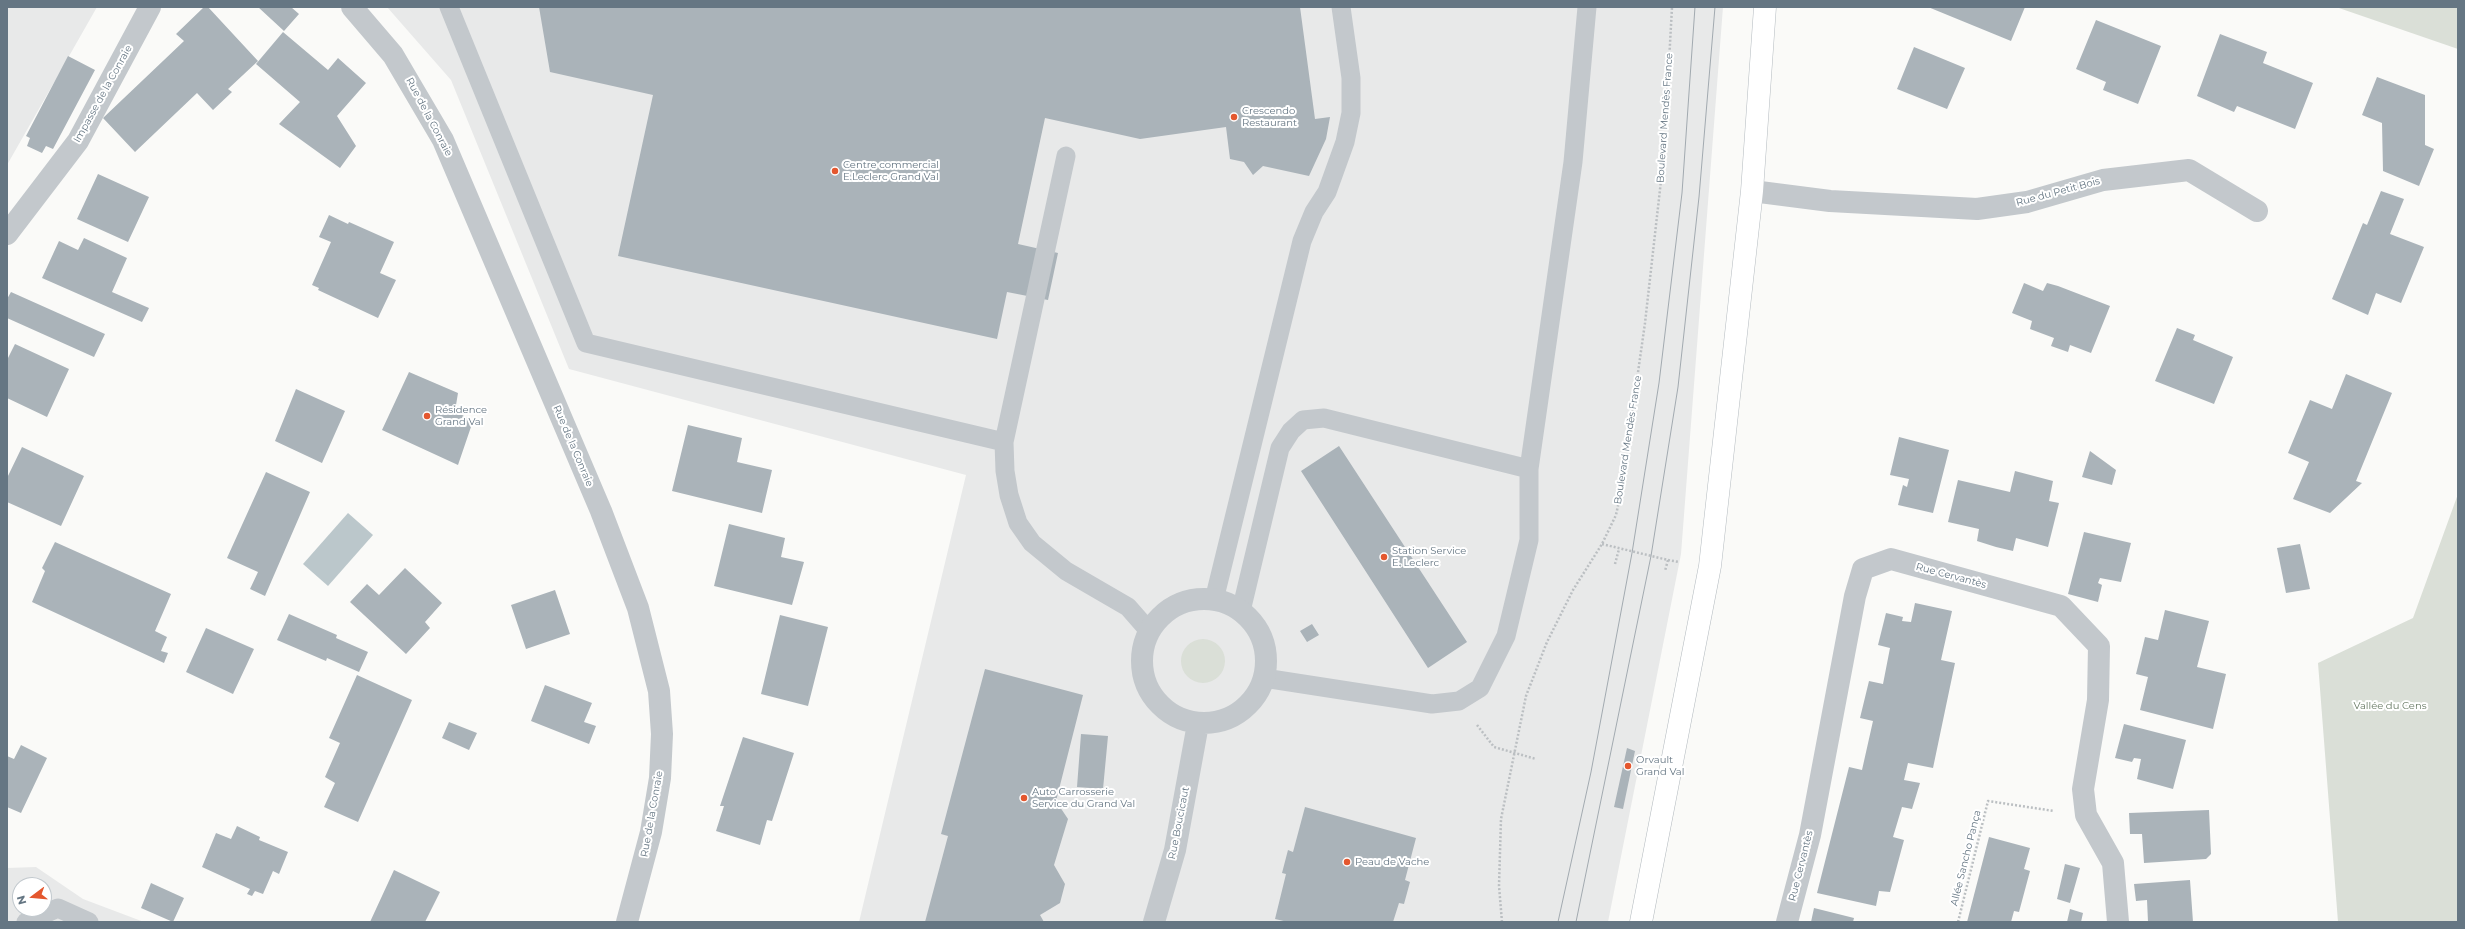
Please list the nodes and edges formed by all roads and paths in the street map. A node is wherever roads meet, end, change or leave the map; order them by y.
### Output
1 (150, 7) edge
2 (352, 7) edge
3 (449, 7) edge
4 (1341, 7) edge
5 (1587, 7) edge
6 (1672, 7) edge
7 (1765, 7) edge
8 (1066, 156) dead end
9 (1752, 191) junction
10 (2257, 211) dead end
11 (7, 234) edge
12 (1004, 442) junction
13 (1528, 469) junction
14 (1602, 544) junction
15 (1619, 549) junction
16 (1616, 564) dead end
17 (1665, 571) dead end
18 (1214, 600) junction
19 (1241, 611) junction
20 (1150, 631) junction
21 (1264, 678) junction
22 (1459, 701) junction
23 (1198, 724) junction
24 (1513, 753) junction
25 (1536, 759) dead end
26 (2086, 815) junction
27 (26, 922) edge
28 (89, 922) edge
29 (627, 922) edge
30 (1154, 922) edge
31 (1502, 922) edge
32 (1641, 922) edge
33 (1787, 922) edge
34 (1958, 922) edge
35 (2118, 922) edge

1 - 11 street, Impasse de la Conraie
2 - 29 street, Rue de la Conraie
3 - 12 lane
4 - 18 lane
5 - 13 lane
6 - 14 path, Boulevard Mendès France
7 - 9 main road
8 - 12 lane
9 - 10 street, Rue du Petit Bois
9 - 32 main road
12 - 20 lane
13 - 19 lane
13 - 22 lane
14 - 15 path
14 - 24 path, Boulevard Mendès France
15 - 16 path
15 - 17 path
18 - 19 street
18 - 20 street
19 - 21 street
20 - 23 street
21 - 22 lane
21 - 23 street
22 - 24 path
23 - 30 street, Rue Boucicaut
24 - 25 path
24 - 31 path, Boulevard Mendès France
26 - 33 street, Rue Cervantès
26 - 34 path, Allée Sancho Pança
26 - 35 street, Rue Cervantès
27 - 28 lane

